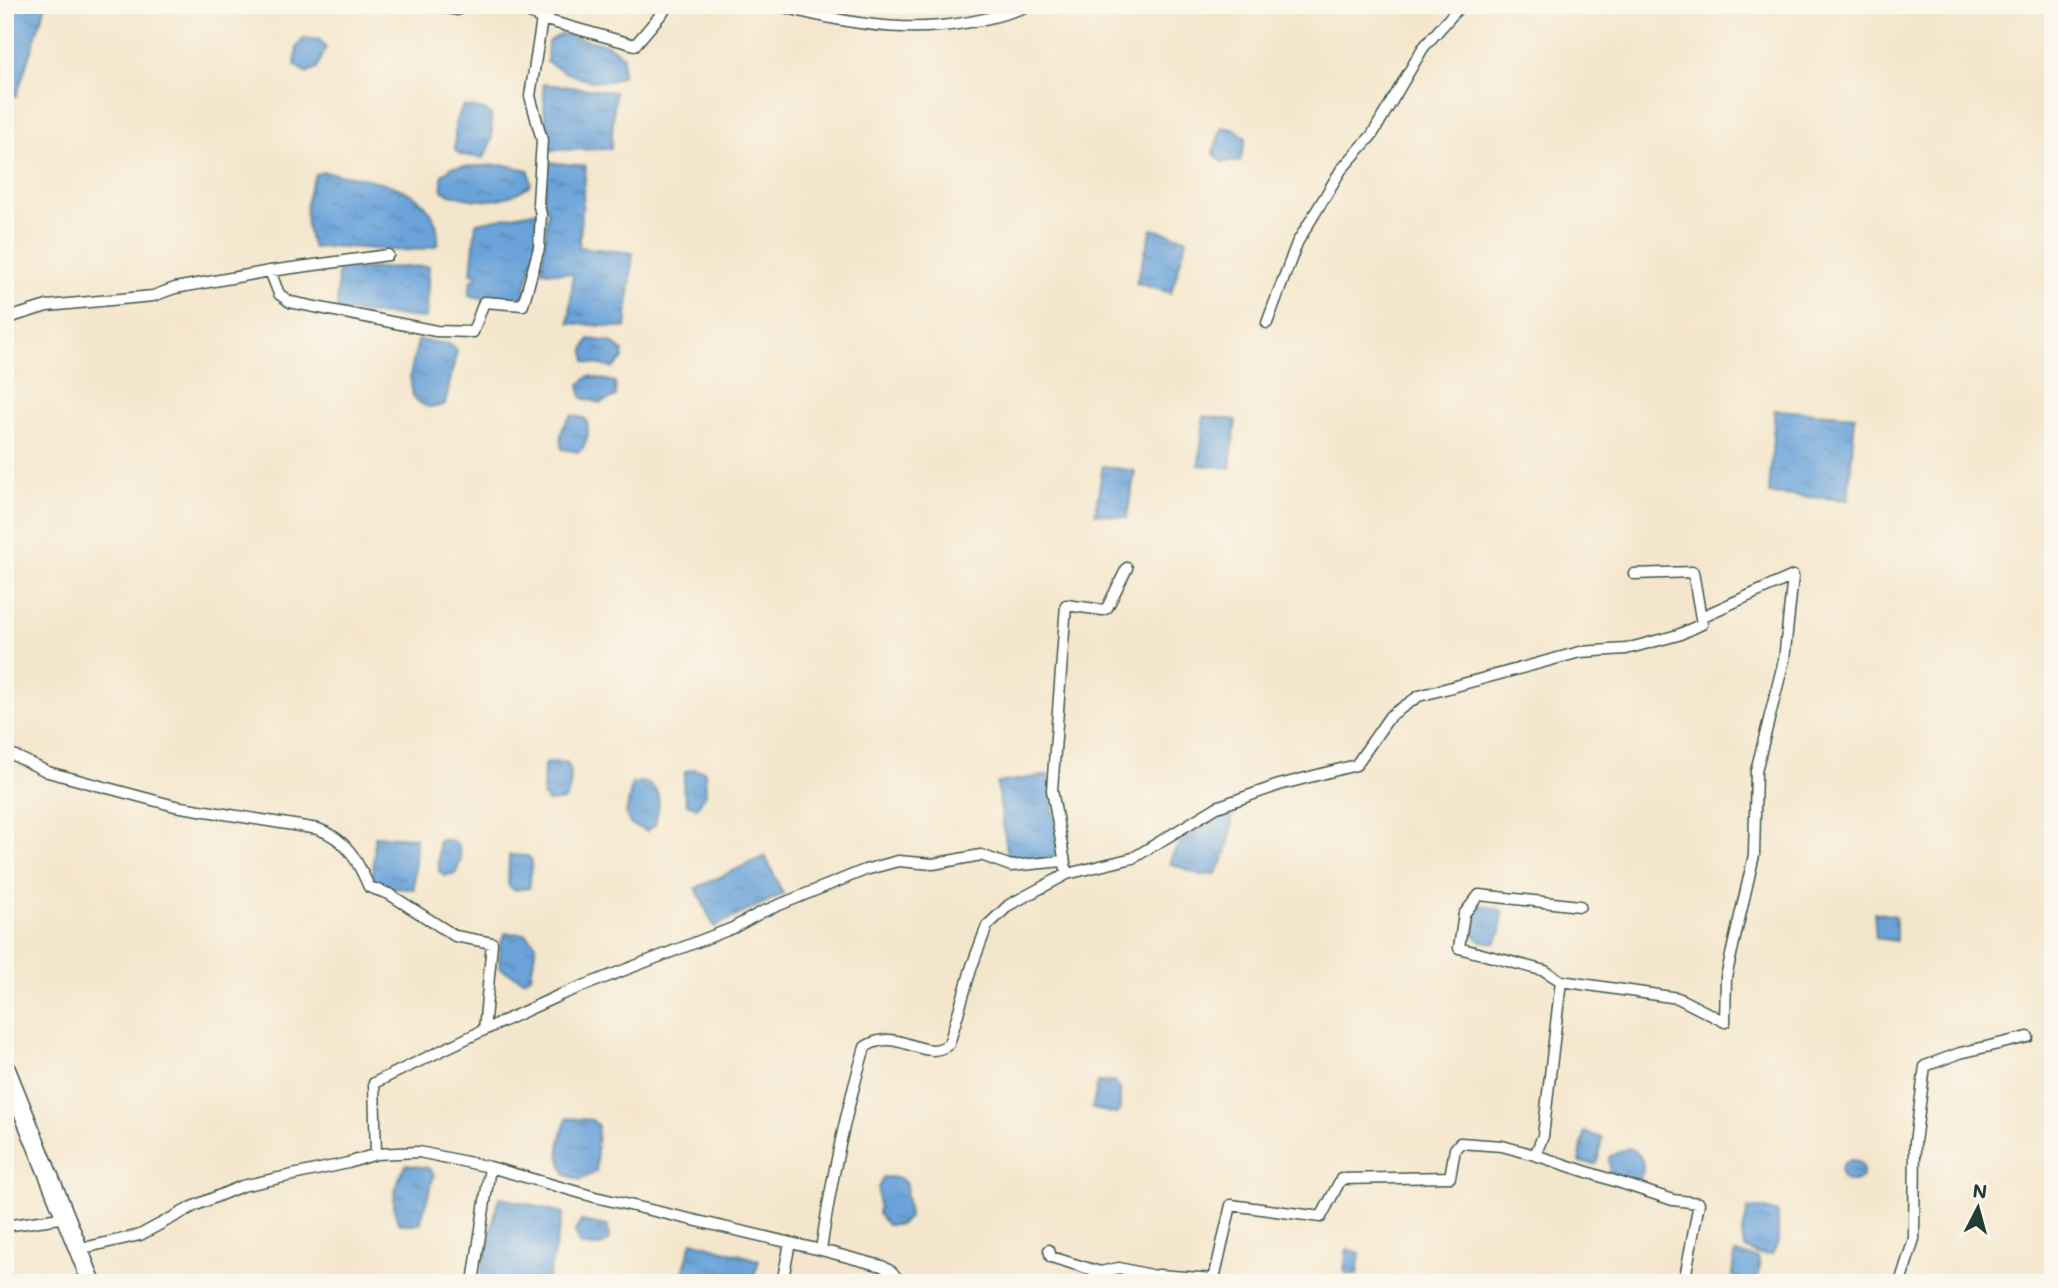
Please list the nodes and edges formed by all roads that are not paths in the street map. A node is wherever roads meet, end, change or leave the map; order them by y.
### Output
1 (434, 5) edge
2 (467, 5) edge
3 (497, 5) edge
4 (669, 5) edge
5 (776, 5) edge
6 (1031, 5) edge
7 (1461, 5) edge
8 (529, 8) edge
9 (542, 19) junction
10 (388, 255) dead end
11 (270, 271) junction
12 (5, 319) edge
13 (1267, 323) dead end
14 (1127, 568) dead end
15 (1634, 574) dead end
16 (1701, 617) junction
17 (5, 751) edge
18 (1063, 861) junction
19 (1067, 874) junction
20 (1580, 906) dead end
21 (1561, 981) junction
22 (484, 1030) junction
23 (2028, 1038) dead end
24 (5, 1068) edge
25 (376, 1154) junction
26 (1535, 1154) junction
27 (491, 1167) junction
28 (67, 1217) junction
29 (5, 1226) edge
30 (790, 1243) junction
31 (79, 1249) junction
32 (821, 1250) junction
33 (1049, 1250) dead end
34 (1154, 1279) edge
35 (92, 1283) edge
36 (473, 1283) edge
37 (782, 1283) edge
38 (901, 1283) edge
39 (1684, 1283) edge
40 (1900, 1283) edge

1 - 2 street
3 - 8 street
4 - 9 street
5 - 6 street
7 - 13 street
8 - 9 street
9 - 11 street
10 - 11 street
11 - 12 street
14 - 18 street
15 - 16 street
16 - 19 street
16 - 21 street
17 - 22 street
18 - 19 street
18 - 22 street
19 - 32 street
20 - 21 street
21 - 26 street
22 - 25 street
23 - 40 street
24 - 28 highway
25 - 27 street
25 - 31 street
26 - 34 street
26 - 39 street
27 - 30 street
27 - 36 street
28 - 29 street
28 - 31 highway
30 - 32 street
30 - 37 street
31 - 35 highway
32 - 38 street
33 - 34 street

